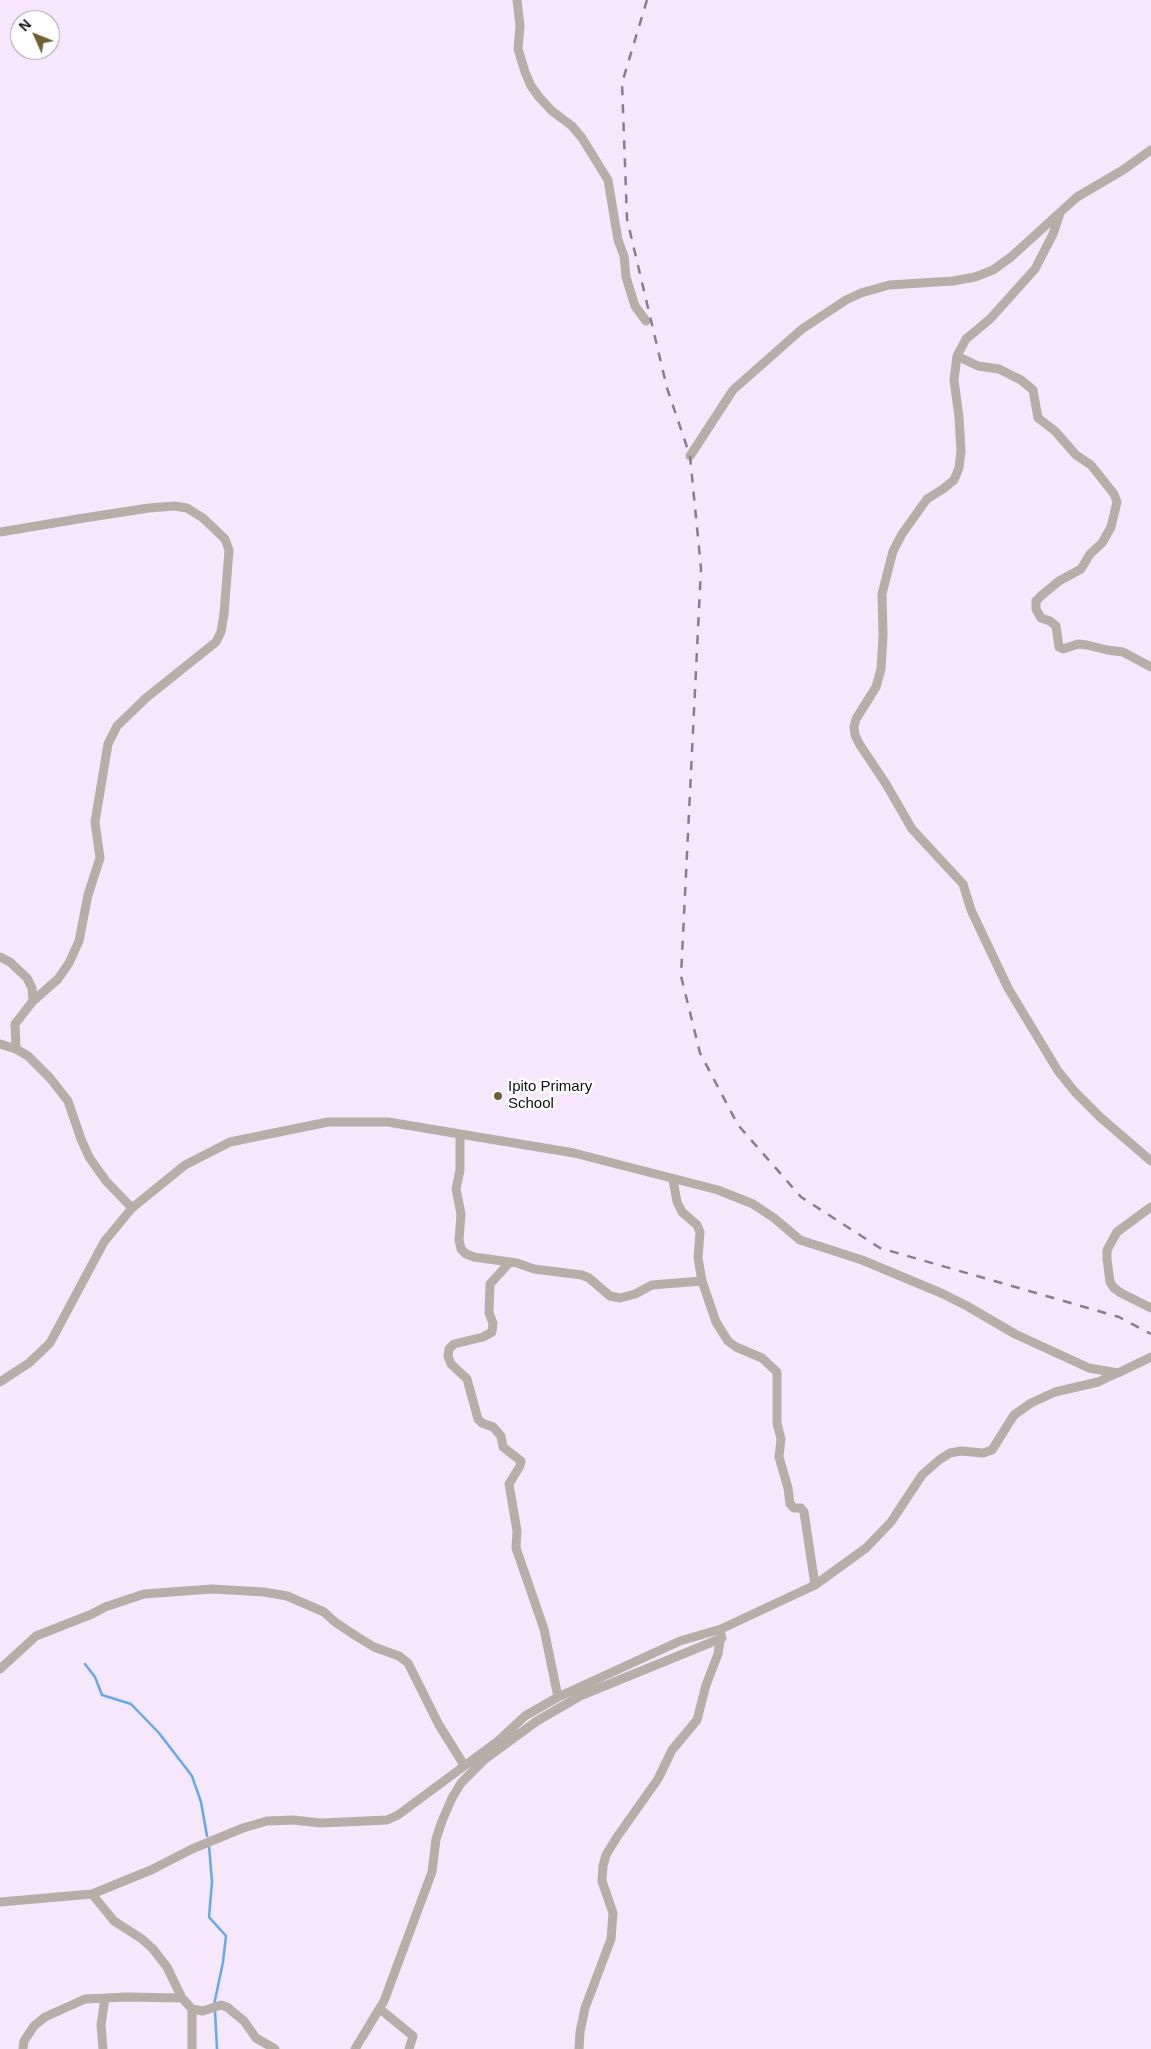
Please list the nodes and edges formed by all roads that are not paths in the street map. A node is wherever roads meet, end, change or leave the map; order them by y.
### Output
1 (517, 0) edge
2 (1151, 150) edge
3 (1060, 212) junction
4 (646, 321) dead end
5 (957, 356) junction
6 (690, 456) dead end
7 (0, 532) edge
8 (1151, 667) edge
9 (0, 957) edge
10 (33, 1001) junction
11 (0, 1044) edge
12 (16, 1049) junction
13 (460, 1135) junction
14 (1151, 1161) edge
15 (673, 1180) junction
16 (1151, 1207) edge
17 (132, 1208) junction
18 (509, 1262) junction
19 (702, 1281) junction
20 (1151, 1308) edge
21 (1151, 1358) edge
22 (1118, 1372) junction
23 (0, 1382) edge
24 (815, 1585) junction
25 (721, 1633) junction
26 (0, 1669) edge
27 (558, 1697) junction
28 (464, 1765) junction
29 (92, 1894) junction
30 (0, 1902) edge
31 (105, 1998) junction
32 (182, 1998) junction
33 (192, 2008) junction
34 (380, 2009) junction
35 (23, 2049) edge
36 (103, 2049) edge
37 (192, 2049) edge
38 (275, 2049) edge
39 (355, 2049) edge
40 (409, 2049) edge
41 (579, 2049) edge

1 - 4 street
2 - 3 street
3 - 5 street
3 - 6 street
5 - 8 street
5 - 14 street
7 - 10 street
9 - 10 street
10 - 12 street
11 - 12 street
12 - 17 street
13 - 15 street
13 - 17 street
13 - 18 street
15 - 19 street
15 - 22 street
16 - 20 street
17 - 23 street
18 - 19 street
18 - 27 street
19 - 24 street
21 - 22 street
22 - 24 street
24 - 25 street
25 - 27 street
25 - 34 street
25 - 41 street
26 - 28 street
27 - 28 street
28 - 29 street
29 - 30 street
29 - 32 street
31 - 32 street
31 - 35 street
31 - 36 street
32 - 33 street
33 - 37 street
33 - 38 street
34 - 39 street
34 - 40 street

